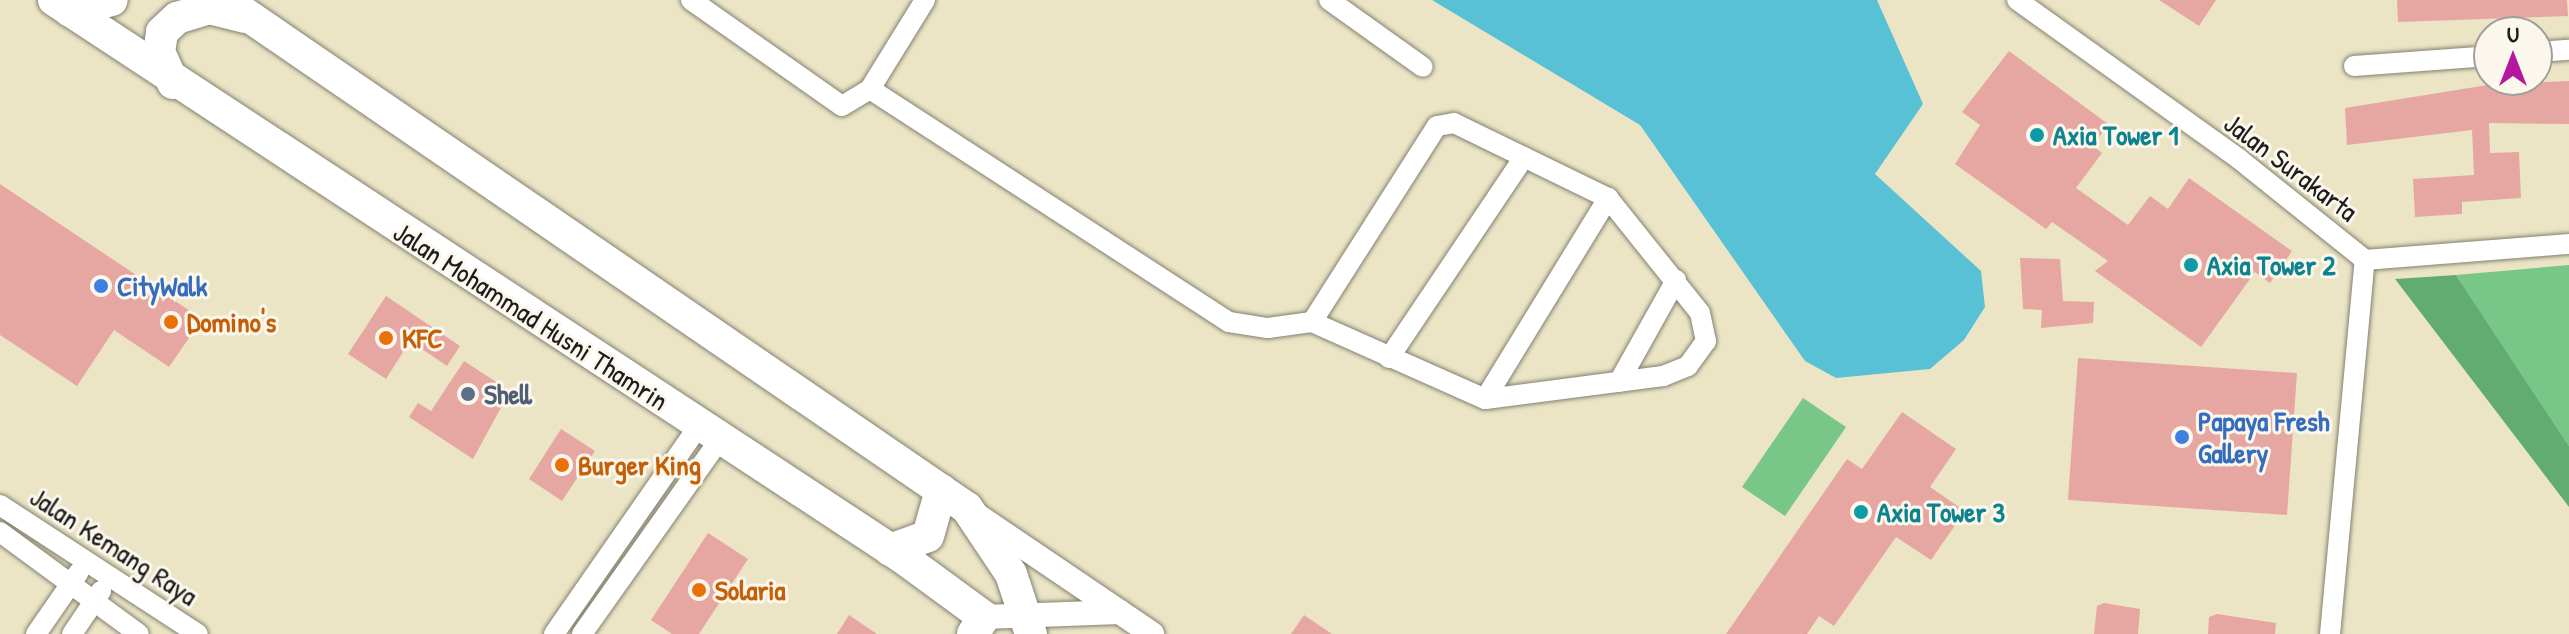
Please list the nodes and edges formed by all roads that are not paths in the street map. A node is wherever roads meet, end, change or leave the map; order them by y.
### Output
1 (112, 0) edge
2 (225, 0) edge
3 (691, 0) edge
4 (925, 0) edge
5 (1329, 0) edge
6 (2017, 0) edge
7 (62, 6) edge
8 (257, 22) junction
9 (2473, 57) edge
10 (2354, 66) dead end
11 (1423, 67) dead end
12 (173, 83) junction
13 (870, 89) junction
14 (1524, 157) junction
15 (1608, 198) junction
16 (2569, 244) edge
17 (2365, 260) junction
18 (1676, 280) junction
19 (1312, 322) junction
20 (1389, 358) junction
21 (1619, 382) junction
22 (1485, 399) junction
23 (710, 432) junction
24 (954, 499) junction
25 (0, 505) edge
26 (0, 532) edge
27 (890, 550) junction
28 (86, 563) junction
29 (109, 578) junction
30 (71, 583) junction
31 (94, 602) junction
32 (1120, 612) junction
33 (1004, 626) edge
34 (36, 634) edge
35 (72, 634) edge
36 (139, 634) edge
37 (198, 634) edge
38 (554, 634) edge
39 (582, 634) edge
40 (1152, 634) edge
41 (2330, 634) edge

1 - 7 main road
2 - 8 main road
3 - 13 street
4 - 13 street
5 - 11 street
6 - 17 street, Jalan Surakarta
7 - 12 main road, Jalan Mohammad Husni Thamrin
8 - 12 main road
8 - 24 main road
9 - 10 street
12 - 23 main road, Jalan Mohammad Husni Thamrin
13 - 19 street
14 - 15 street
14 - 19 street
14 - 20 street
15 - 18 street
15 - 22 street
16 - 17 street, Jalan Surakarta
17 - 41 street
18 - 21 street
18 - 21 street
19 - 20 street
20 - 22 street
21 - 22 street
23 - 27 main road, Jalan Mohammad Husni Thamrin
23 - 38 street
23 - 39 street
24 - 27 main road
24 - 32 street
24 - 33 main road
25 - 28 street, Jalan Kemang Raya
26 - 30 street, Jalan Kemang Raya
27 - 33 main road, Jalan Mohammad Husni Thamrin
28 - 29 street, Jalan Kemang Raya
28 - 30 street
29 - 31 street
29 - 37 street, Jalan Kemang Raya
30 - 31 street, Jalan Kemang Raya
30 - 34 street
31 - 35 street
31 - 36 street, Jalan Kemang Raya
32 - 33 street
32 - 40 street

